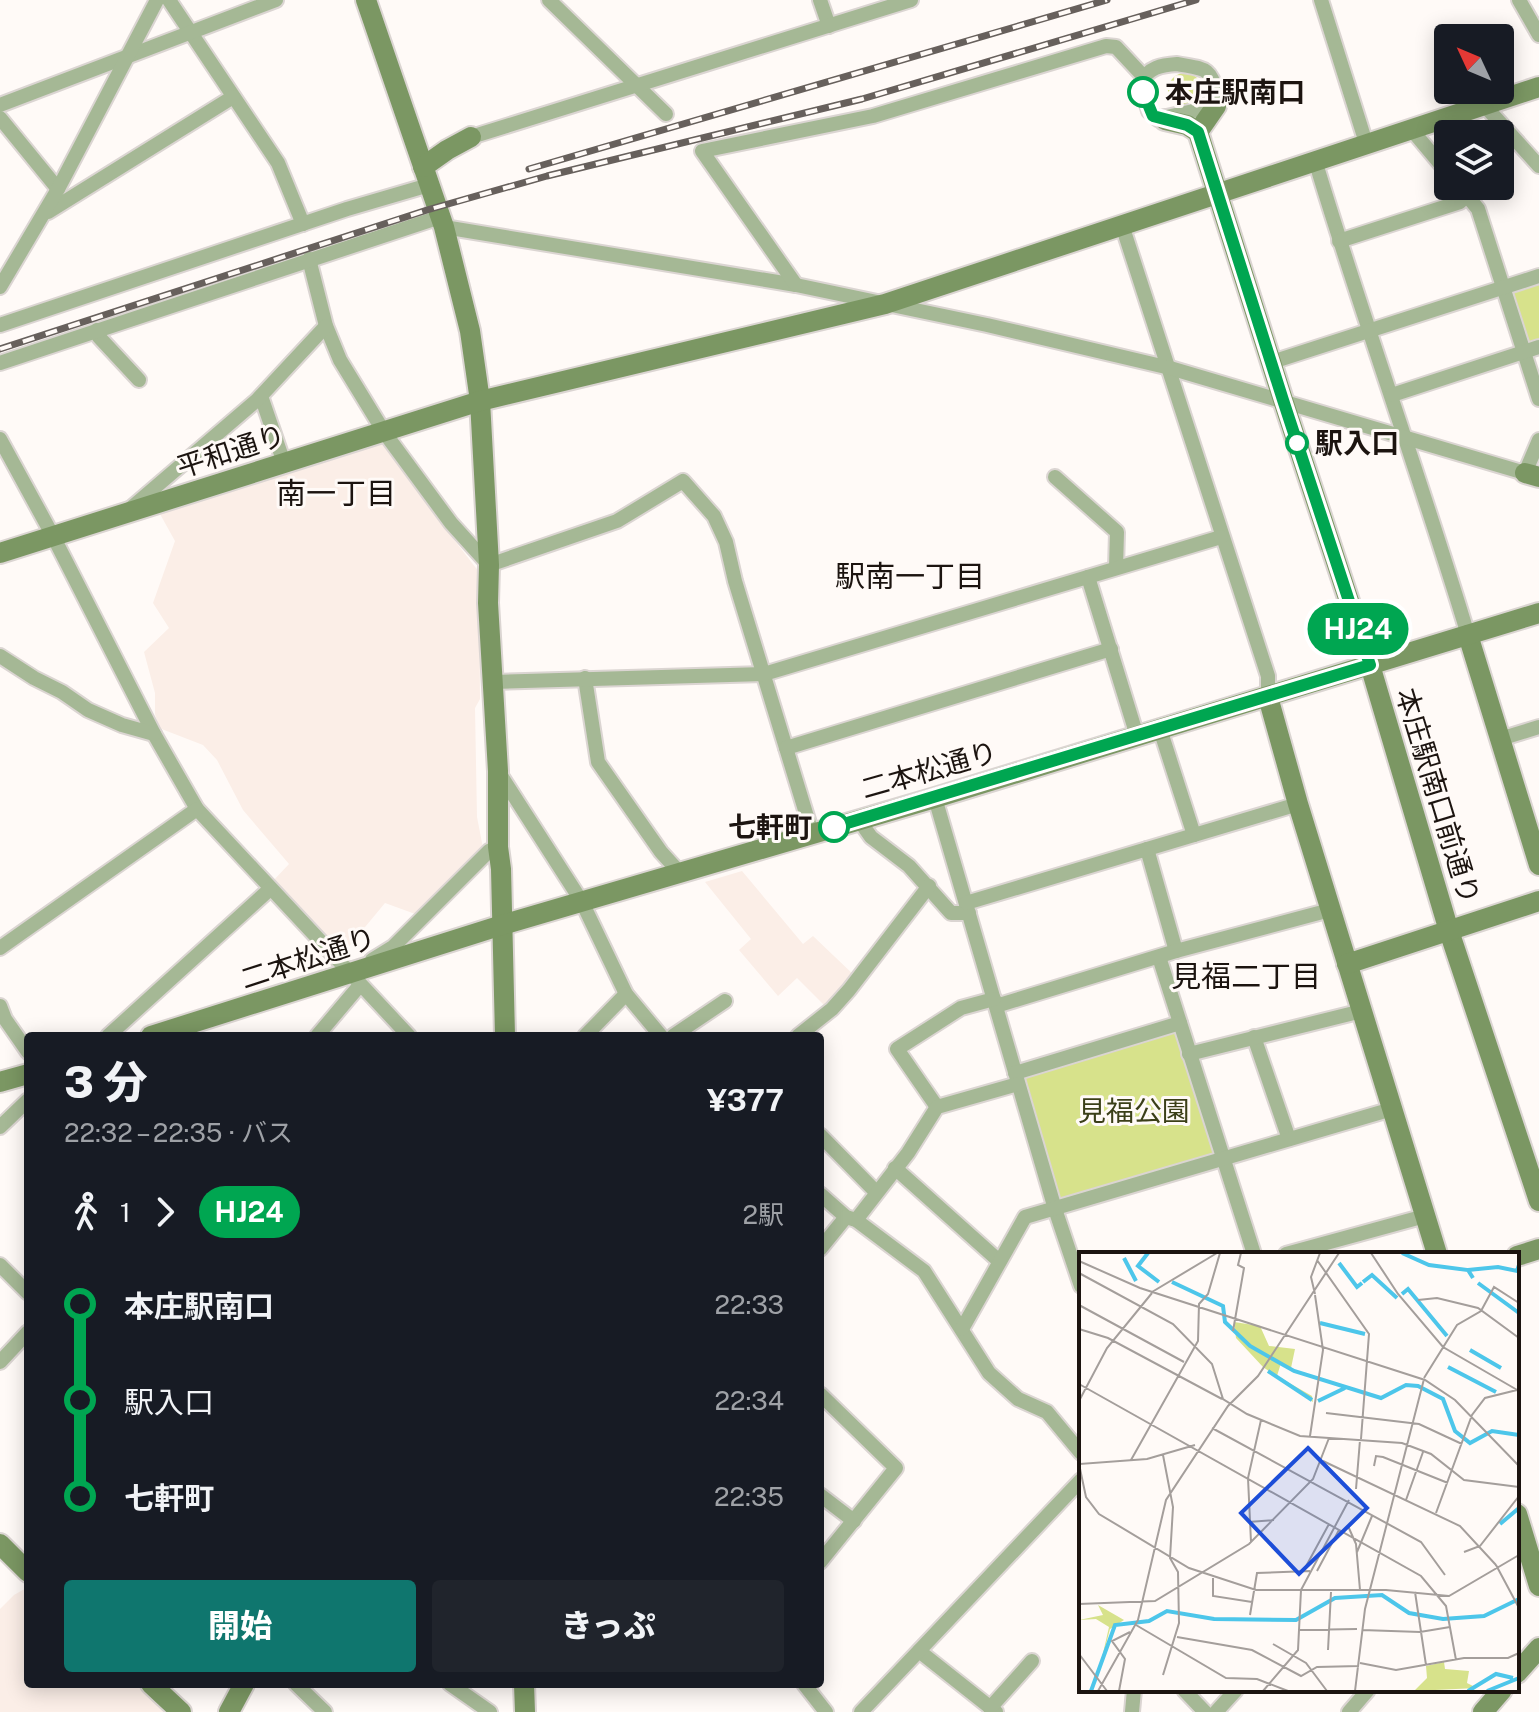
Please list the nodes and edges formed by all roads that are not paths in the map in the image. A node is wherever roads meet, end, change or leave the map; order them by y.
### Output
1 (157, 0) edge
2 (276, 0) edge
3 (366, 0) edge
4 (549, 0) edge
5 (820, 0) edge
6 (911, 0) edge
7 (1321, 0) edge
8 (1519, 0) edge
9 (175, 2) edge
10 (829, 26) junction
11 (189, 32) junction
12 (1539, 35) edge
13 (127, 58) junction
14 (1144, 77) junction
15 (638, 85) junction
16 (1539, 87) edge
17 (1218, 95) junction
18 (233, 97) junction
19 (0, 105) edge
20 (1485, 106) junction
21 (666, 114) dead end
22 (0, 118) edge
23 (1165, 120) junction
24 (1411, 129) junction
25 (1198, 132) junction
26 (471, 137) junction
27 (1366, 143) junction
28 (416, 146) junction
29 (1434, 156) edge
30 (1315, 160) junction
31 (1539, 166) edge
32 (426, 176) junction
33 (58, 189) junction
34 (1218, 193) junction
35 (1460, 200) edge
36 (1470, 200) edge
37 (44, 214) junction
38 (442, 222) junction
39 (303, 224) junction
40 (1122, 225) junction
41 (1339, 241) junction
42 (309, 259) junction
43 (1539, 276) edge
44 (796, 285) junction
45 (0, 287) edge
46 (1503, 288) junction
47 (885, 304) junction
48 (0, 325) edge
49 (326, 326) junction
50 (97, 330) junction
51 (1369, 330) junction
52 (1539, 347) edge
53 (1524, 352) junction
54 (1272, 362) junction
55 (0, 363) edge
56 (1170, 368) junction
57 (139, 380) dead end
58 (1392, 395) junction
59 (261, 396) junction
60 (1539, 399) edge
61 (1283, 400) junction
62 (480, 401) junction
63 (384, 432) junction
64 (1406, 436) junction
65 (0, 439) edge
66 (1539, 440) edge
67 (284, 463) junction
68 (1532, 475) edge
69 (1055, 477) dead end
70 (122, 515) junction
71 (1221, 537) junction
72 (54, 538) junction
73 (0, 553) edge
74 (489, 565) junction
75 (1116, 568) junction
76 (1088, 577) junction
77 (1539, 613) edge
78 (1468, 635) junction
79 (1111, 649) junction
80 (0, 656) edge
81 (1370, 665) junction
82 (764, 674) junction
83 (585, 678) junction
84 (493, 682) junction
85 (1268, 697) junction
86 (1539, 727) edge
87 (1160, 729) junction
88 (154, 734) junction
89 (1137, 736) junction
90 (1500, 739) junction
91 (786, 748) junction
92 (498, 771) junction
93 (935, 798) junction
94 (1298, 804) junction
95 (197, 809) junction
96 (859, 820) junction
97 (812, 833) junction
98 (1194, 835) junction
99 (498, 847) junction
100 (1147, 849) junction
101 (1538, 855) edge
102 (681, 874) junction
103 (929, 886) junction
104 (270, 889) junction
105 (1539, 901) edge
106 (582, 902) junction
107 (967, 908) junction
108 (1330, 910) junction
109 (502, 925) junction
110 (1449, 931) junction
111 (0, 948) edge
112 (1176, 951) junction
113 (1159, 957) junction
114 (1347, 964) junction
115 (356, 979) junction
116 (626, 994) junction
117 (725, 1001) dead end
118 (995, 1003) junction
119 (0, 1006) edge
120 (1362, 1011) junction
121 (1180, 1023) junction
122 (112, 1032) edge
123 (165, 1032) edge
124 (320, 1032) edge
125 (405, 1032) edge
126 (505, 1032) edge
127 (589, 1032) edge
128 (658, 1032) edge
129 (679, 1032) edge
130 (803, 1032) edge
131 (1254, 1037) junction
132 (24, 1046) edge
133 (1189, 1054) junction
134 (24, 1075) edge
135 (1017, 1078) junction
136 (0, 1082) edge
137 (24, 1104) edge
138 (937, 1107) junction
139 (1392, 1109) junction
140 (0, 1127) edge
141 (824, 1139) edge
142 (1289, 1139) junction
143 (1223, 1158) junction
144 (895, 1168) junction
145 (876, 1192) junction
146 (824, 1197) edge
147 (1539, 1201) edge
148 (1055, 1209) junction
149 (1425, 1216) junction
150 (851, 1219) junction
151 (824, 1245) edge
152 (1539, 1249) edge
153 (1253, 1252) edge
154 (1296, 1252) edge
155 (1436, 1252) edge
156 (1519, 1255) edge
157 (999, 1261) junction
158 (0, 1265) edge
159 (1079, 1280) edge
160 (24, 1289) edge
161 (962, 1329) junction
162 (24, 1336) edge
163 (0, 1362) edge
164 (824, 1398) edge
165 (1079, 1451) edge
166 (1079, 1482) edge
167 (824, 1498) edge
168 (854, 1521) junction
169 (1519, 1525) edge
170 (0, 1544) edge
171 (824, 1557) edge
172 (24, 1568) edge
173 (1539, 1586) edge
174 (1539, 1648) edge
175 (919, 1651) junction
176 (1032, 1661) dead end
177 (1519, 1671) edge
178 (155, 1688) edge
179 (242, 1688) edge
180 (300, 1688) edge
181 (456, 1688) edge
182 (524, 1688) edge
183 (807, 1688) edge
184 (1134, 1692) edge
185 (1186, 1692) edge
186 (1234, 1692) edge
187 (1366, 1692) edge
188 (1500, 1692) edge
189 (993, 1710) edge
190 (181, 1712) edge
191 (229, 1712) edge
192 (325, 1712) edge
193 (490, 1712) edge
194 (525, 1712) edge
195 (826, 1712) edge
196 (861, 1712) edge
197 (1132, 1712) edge
198 (1205, 1712) edge
199 (1216, 1712) edge
200 (1349, 1712) edge
201 (1483, 1712) edge

1 - 13 street
2 - 11 street
3 - 28 street
4 - 15 street
5 - 10 street
6 - 10 street
7 - 27 street
8 - 12 street
9 - 11 street
10 - 15 street
11 - 13 street
11 - 18 street
13 - 19 street
13 - 33 street
14 - 17 street
14 - 23 street
14 - 44 street
15 - 21 street
15 - 26 street
16 - 20 street, 平和通り
17 - 23 street
17 - 25 street
18 - 37 street
18 - 39 street
20 - 24 street, 平和通り
20 - 31 street
22 - 33 street
23 - 25 street
24 - 27 street, 平和通り
24 - 29 street
25 - 34 street, 本庄駅南口前通り
26 - 28 street
26 - 32 street
27 - 30 street, 平和通り
28 - 32 street
30 - 34 street, 平和通り
30 - 41 street
32 - 38 street
32 - 39 street
33 - 37 street
34 - 40 street, 平和通り
34 - 54 street, 本庄駅南口前通り
35 - 41 street
36 - 46 street
37 - 45 street
38 - 42 street
38 - 44 street
38 - 62 street
39 - 48 street
40 - 47 street, 平和通り
40 - 56 street
41 - 51 street
42 - 49 street
42 - 50 street
43 - 46 street
44 - 47 street
46 - 51 street
46 - 53 street
47 - 56 street
47 - 62 street, 平和通り
49 - 59 street
49 - 63 street
50 - 55 street
50 - 57 street
51 - 54 street
51 - 58 street
52 - 53 street
53 - 58 street
53 - 60 street
54 - 61 street, 本庄駅南口前通り
56 - 61 street
56 - 71 street
58 - 64 street
59 - 67 street
59 - 70 street
61 - 64 street
61 - 81 street, 本庄駅南口前通り
62 - 63 street, 平和通り
62 - 74 street
63 - 67 street, 平和通り
63 - 74 street
64 - 68 street
64 - 78 street
65 - 72 street
66 - 68 street
67 - 70 street, 平和通り
69 - 75 street
70 - 72 street, 平和通り
71 - 75 street
71 - 85 street
72 - 73 street, 平和通り
72 - 88 street
74 - 82 street
74 - 84 street
75 - 76 street
76 - 79 street
76 - 82 street
77 - 78 street, 二本松通り
78 - 81 street, 二本松通り
78 - 90 street
79 - 89 street
79 - 91 street
80 - 88 street
81 - 85 street, 二本松通り
81 - 110 street, 本庄駅南口前通り
82 - 83 street
82 - 91 street
83 - 84 street
83 - 102 street
84 - 92 street
85 - 87 street, 二本松通り
85 - 94 street
86 - 90 street
87 - 89 street, 二本松通り
87 - 98 street
88 - 95 street
89 - 93 street, 二本松通り
90 - 101 street
91 - 97 street
92 - 99 street
92 - 106 street
93 - 96 street, 二本松通り
93 - 107 street
94 - 98 street
94 - 108 street
95 - 104 street
95 - 111 street
96 - 97 street, 二本松通り
96 - 103 street
97 - 102 street, 二本松通り
98 - 100 street
99 - 109 street
99 - 115 street
100 - 107 street
100 - 112 street
102 - 106 street, 二本松通り
103 - 107 street
103 - 130 street
104 - 115 street
104 - 122 street
105 - 110 street
106 - 109 street, 二本松通り
106 - 116 street
107 - 118 street
108 - 112 street
108 - 114 street
109 - 115 street, 二本松通り
109 - 126 street
110 - 114 street
110 - 147 street, 本庄駅南口前通り
112 - 113 street
113 - 118 street
113 - 121 street
114 - 120 street
115 - 123 street, 二本松通り
115 - 124 street
115 - 125 street
116 - 127 street
116 - 128 street
117 - 129 street
118 - 135 street
118 - 138 street
119 - 132 street
120 - 131 street
120 - 139 street
121 - 133 street
121 - 135 street
131 - 133 street
131 - 142 street
133 - 143 street
134 - 136 street
135 - 138 street
135 - 148 street
137 - 140 street
138 - 144 street
139 - 142 street
139 - 149 street
141 - 145 street
142 - 143 street
143 - 148 street
143 - 153 street
144 - 145 street
144 - 157 street
145 - 150 street
146 - 150 street
148 - 157 street
148 - 159 street
149 - 154 street
149 - 155 street
150 - 151 street
150 - 161 street
152 - 156 street
157 - 161 street
158 - 160 street
161 - 165 street
162 - 163 street
164 - 168 street
166 - 175 street
167 - 168 street
168 - 171 street
169 - 173 street
170 - 172 street
174 - 177 street
175 - 189 street
175 - 196 street
176 - 189 street
178 - 190 street
179 - 191 street
180 - 192 street
181 - 193 street
182 - 194 street
183 - 195 street
184 - 197 street
185 - 198 street
186 - 199 street
187 - 200 street
188 - 201 street

